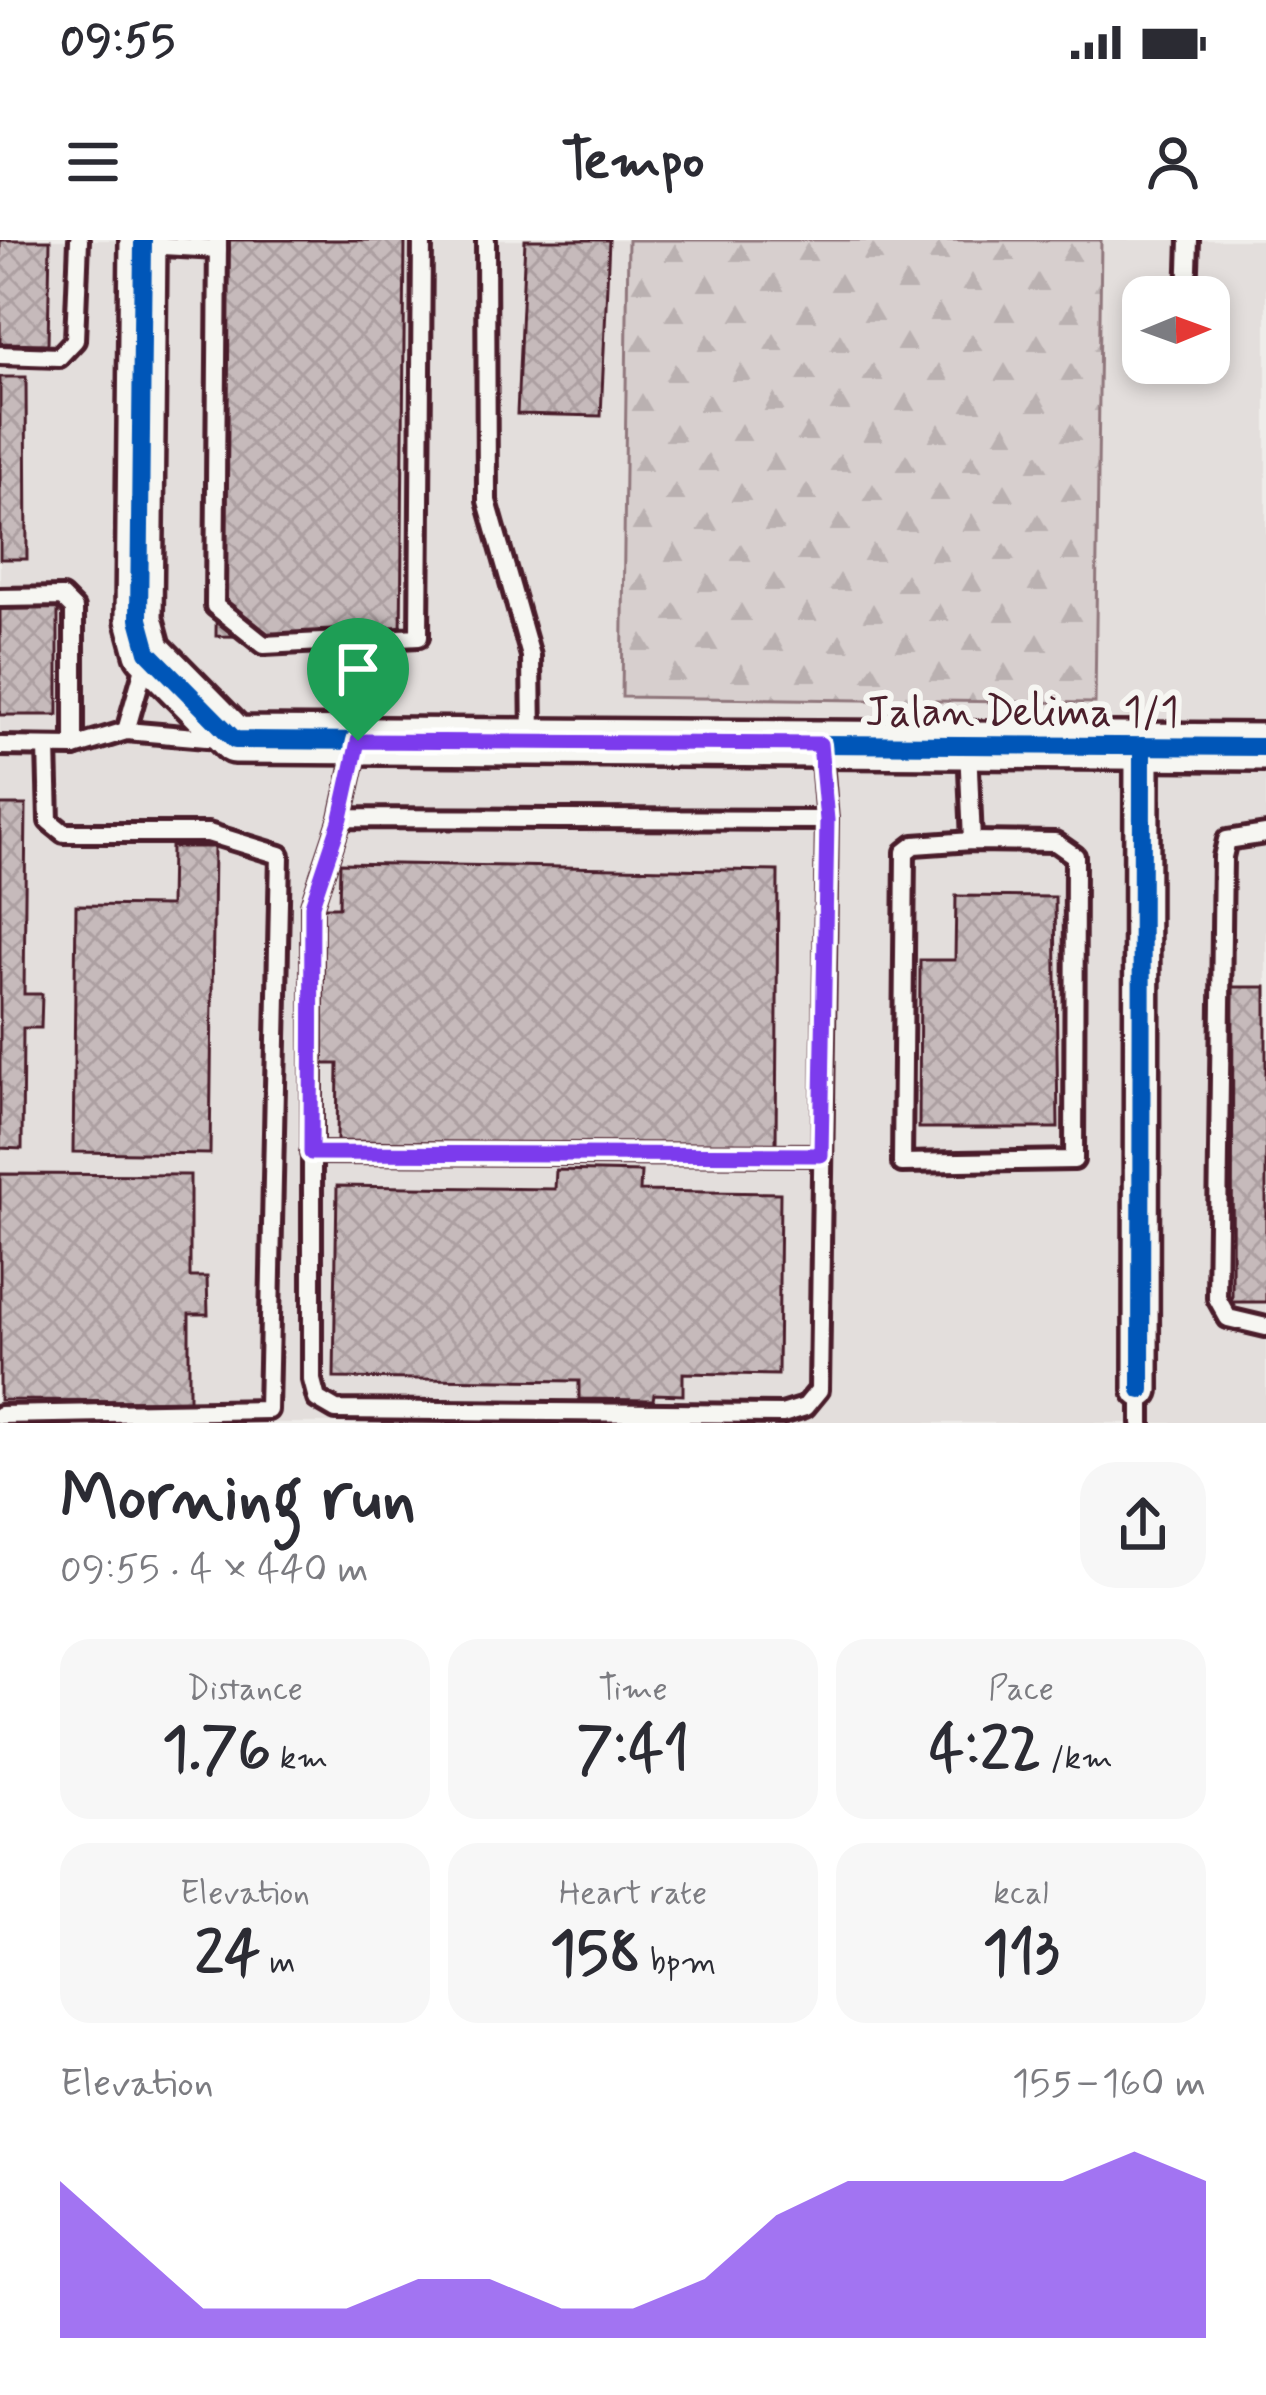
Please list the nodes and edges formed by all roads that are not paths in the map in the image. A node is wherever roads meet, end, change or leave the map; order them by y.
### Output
1 (79, 240) edge
2 (422, 240) edge
3 (486, 240) edge
4 (1190, 240) edge
5 (143, 243) edge
6 (218, 244) edge
7 (1188, 276) edge
8 (0, 356) edge
9 (0, 598) edge
10 (148, 652) junction
11 (126, 731) junction
12 (235, 740) junction
13 (358, 741) junction
14 (532, 742) junction
15 (820, 744) junction
16 (968, 745) junction
17 (0, 746) edge
18 (1142, 746) junction
19 (47, 747) junction
20 (74, 747) junction
21 (1266, 747) edge
22 (341, 818) junction
23 (827, 820) junction
24 (1266, 835) edge
25 (972, 841) junction
26 (311, 1153) junction
27 (821, 1155) junction
28 (1266, 1327) edge
29 (1141, 1406) edge
30 (0, 1415) edge

1 - 8 lane
2 - 6 lane
3 - 14 lane
4 - 7 lane
5 - 6 lane
5 - 10 street
9 - 20 lane
10 - 11 lane
10 - 12 street
11 - 12 lane
11 - 20 lane
12 - 13 street, Jalan Delima 1/1
13 - 14 street, Jalan Delima 1/1
13 - 22 lane
14 - 15 street, Jalan Delima 1/1
15 - 16 street, Jalan Delima 1/1
15 - 23 lane
16 - 18 street, Jalan Delima 1/1
16 - 25 lane
17 - 19 lane
18 - 21 street, Jalan Delima 1/1
18 - 29 street
19 - 20 lane
19 - 30 lane
22 - 23 lane
22 - 26 lane
23 - 27 lane
24 - 28 lane
25 - 25 lane
26 - 27 lane
26 - 27 lane

